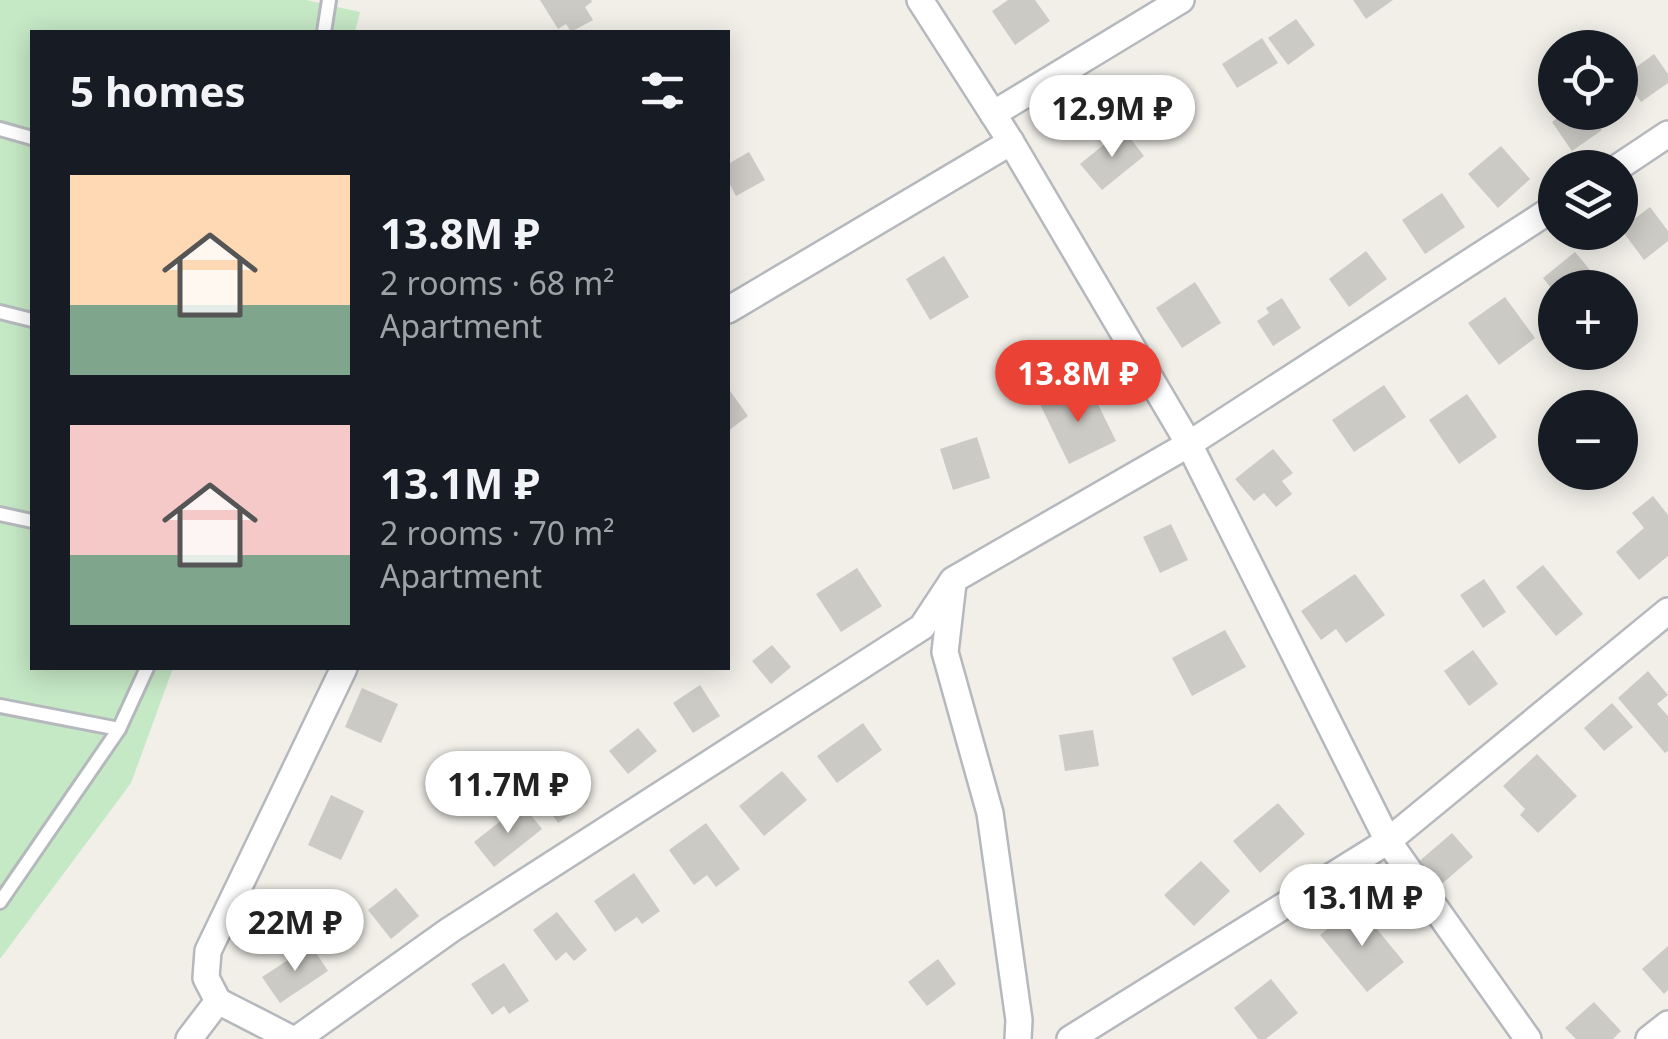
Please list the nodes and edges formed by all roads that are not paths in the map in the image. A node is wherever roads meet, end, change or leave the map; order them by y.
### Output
1 (330, 0) edge
2 (920, 0) edge
3 (1180, 0) edge
4 (324, 30) edge
5 (993, 114) junction
6 (0, 129) edge
7 (1668, 134) edge
8 (30, 137) edge
9 (1011, 142) junction
10 (1638, 154) edge
11 (1538, 219) edge
12 (730, 309) edge
13 (0, 312) edge
14 (30, 320) edge
15 (1189, 444) junction
16 (0, 514) edge
17 (30, 521) edge
18 (953, 580) junction
19 (1668, 610) edge
20 (147, 670) edge
21 (343, 670) edge
22 (0, 706) edge
23 (119, 730) junction
24 (1388, 840) junction
25 (0, 902) edge
26 (218, 1001) junction
27 (1668, 1024) edge
28 (189, 1039) edge
29 (295, 1039) edge
30 (1018, 1039) edge
31 (1070, 1039) edge
32 (1528, 1039) edge
33 (1649, 1039) edge

1 - 4 lane
2 - 5 street
3 - 5 street
5 - 9 street
6 - 8 lane
7 - 10 street
9 - 12 street
9 - 15 street
11 - 15 street
13 - 14 lane
15 - 18 street
15 - 24 street
16 - 17 lane
18 - 29 street
18 - 30 street
19 - 24 street
20 - 23 lane
21 - 26 street
22 - 23 lane
23 - 25 lane
24 - 31 street
24 - 32 street
26 - 28 street
26 - 29 street
27 - 33 street

